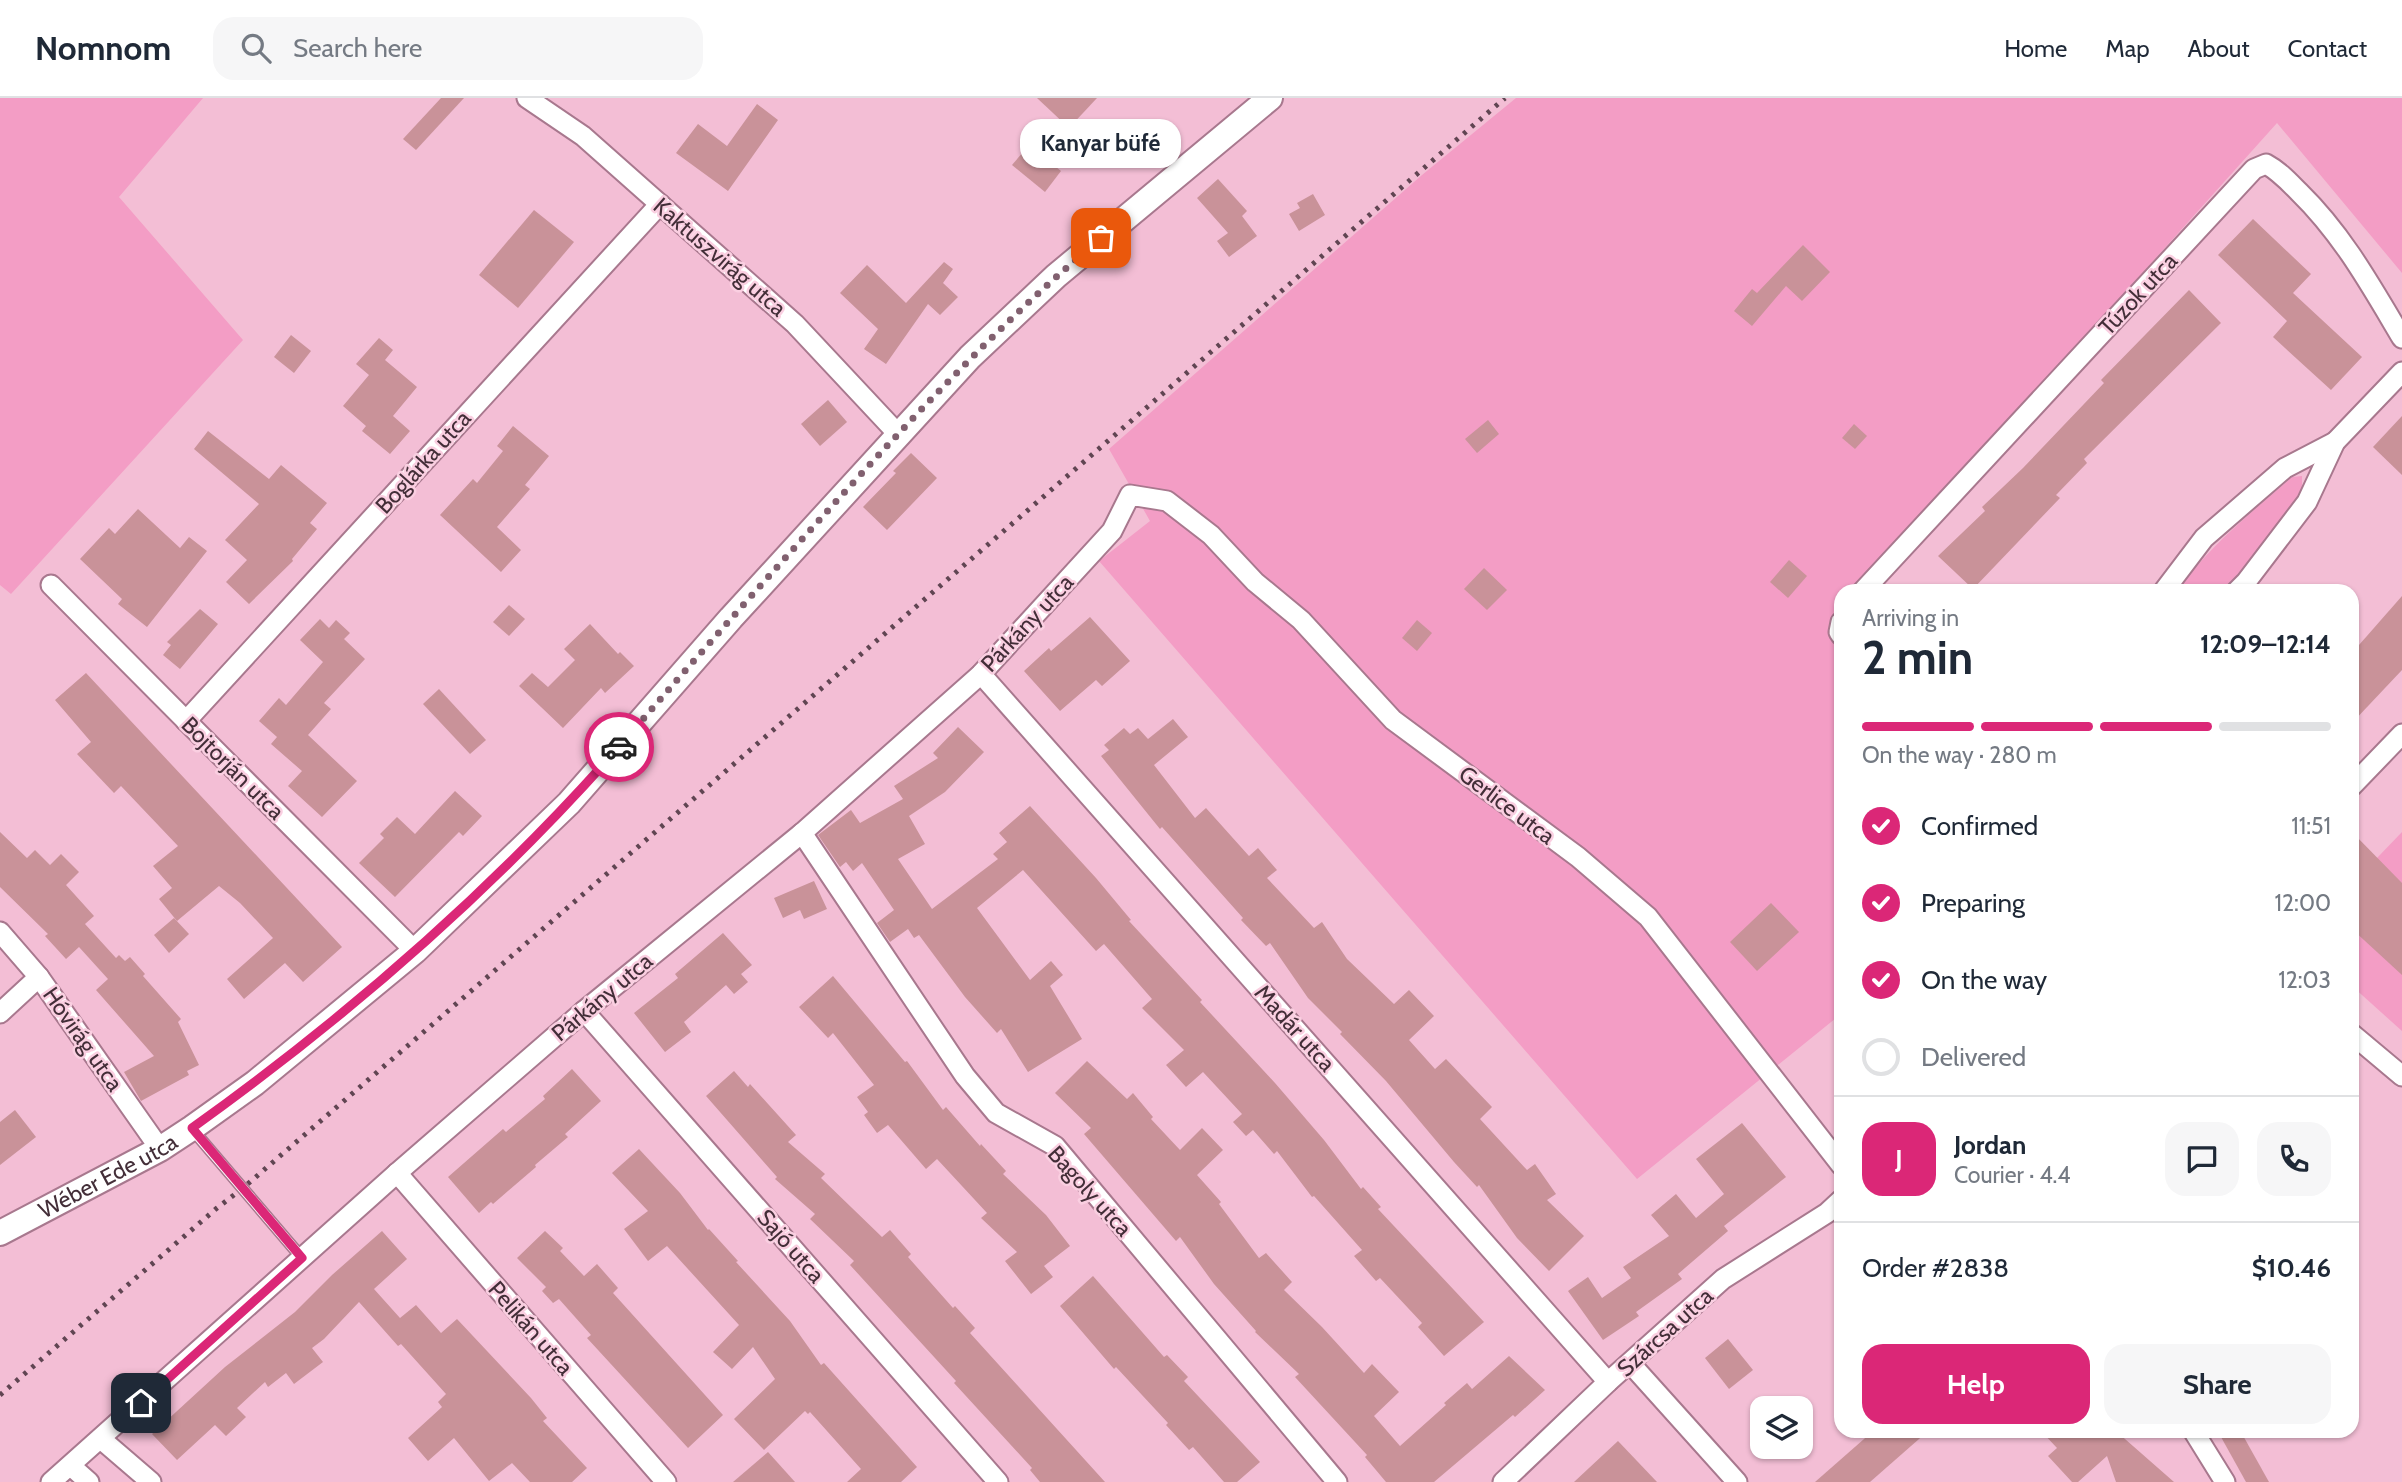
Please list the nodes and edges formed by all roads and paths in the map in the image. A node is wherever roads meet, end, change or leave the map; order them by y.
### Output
1 (527, 98) edge
2 (1270, 98) edge
3 (660, 204) junction
4 (2402, 338) edge
5 (2402, 372) edge
6 (898, 434) junction
7 (2335, 442) junction
8 (1130, 495) joint
9 (1869, 584) edge
10 (2169, 584) edge
11 (2244, 584) edge
12 (51, 585) dead end
13 (981, 674) junction
14 (186, 721) junction
15 (2402, 734) edge
16 (2359, 779) edge
17 (802, 833) junction
18 (0, 932) edge
19 (415, 951) junction
20 (39, 977) junction
21 (584, 1011) junction
22 (0, 1013) edge
23 (2359, 1040) edge
24 (2402, 1076) edge
25 (192, 1128) junction
26 (160, 1149) junction
27 (1834, 1156) edge
28 (397, 1173) junction
29 (1834, 1206) edge
30 (0, 1233) edge
31 (302, 1258) junction
32 (1630, 1363) junction
33 (1608, 1382) junction
34 (2197, 1438) edge
35 (100, 1439) junction
36 (71, 1466) junction
37 (51, 1482) edge
38 (89, 1482) edge
39 (151, 1482) edge
40 (666, 1482) edge
41 (998, 1482) edge
42 (1337, 1482) edge
43 (1503, 1482) edge
44 (1737, 1482) edge
45 (2225, 1482) edge

1 - 3 street, Kaktuszvirág utca
2 - 6 street, Wéber Ede utca
3 - 6 street, Kaktuszvirág utca
3 - 14 street, Boglárka utca
4 - 9 street, Túzok utca
5 - 7 street
6 - 19 street, Wéber Ede utca
7 - 10 street
7 - 11 street
8 - 13 street, Párkány utca
8 - 27 street, Gerlice utca
12 - 14 street, Bojtorján utca
13 - 17 street, Párkány utca
13 - 33 street, Madár utca
14 - 19 street, Bojtorján utca
15 - 16 street
17 - 21 street, Párkány utca
17 - 42 street, Bagoly utca
18 - 20 street, Hóvirág utca
19 - 25 street, Wéber Ede utca
20 - 22 street
20 - 26 street, Hóvirág utca
21 - 28 street, Párkány utca
21 - 41 street, Sajó utca
23 - 24 street
25 - 26 street, Wéber Ede utca
25 - 31 lane
26 - 30 street, Wéber Ede utca
28 - 31 street, Párkány utca
28 - 40 street, Pelikán utca
29 - 32 street, Szárcsa utca
31 - 35 street, Párkány utca
32 - 33 street, Szárcsa utca
32 - 44 street
33 - 43 street, Szárcsa utca
34 - 45 street
35 - 36 street, Párkány utca
35 - 39 street
36 - 37 street, Párkány utca
36 - 38 street

